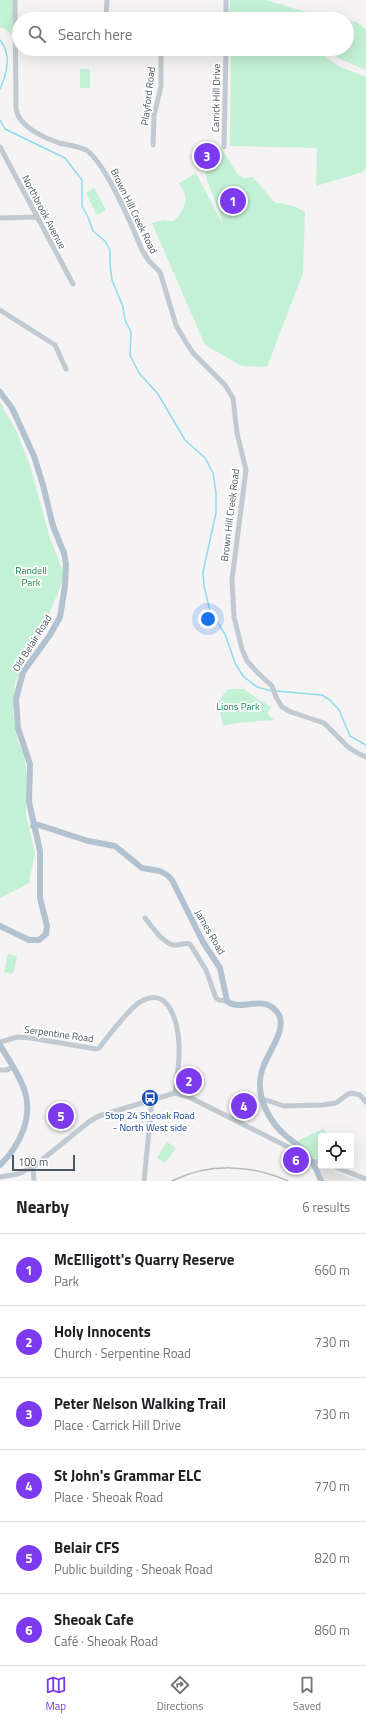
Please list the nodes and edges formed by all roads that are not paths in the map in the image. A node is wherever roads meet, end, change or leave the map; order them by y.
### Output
1 (15, 0) edge
2 (107, 0) edge
3 (226, 0) edge
4 (16, 12) edge
5 (106, 12) edge
6 (226, 12) edge
7 (17, 56) edge
8 (162, 56) edge
9 (226, 56) edge
10 (153, 145) dead end
11 (0, 147) edge
12 (224, 147) dead end
13 (37, 217) junction
14 (0, 218) edge
15 (73, 284) dead end
16 (0, 310) edge
17 (66, 369) dead end
18 (0, 392) edge
19 (366, 757) edge
20 (33, 826) junction
21 (146, 918) dead end
22 (0, 926) edge
23 (227, 1001) junction
24 (0, 1043) edge
25 (12, 1067) junction
26 (0, 1070) edge
27 (175, 1094) junction
28 (152, 1100) junction
29 (263, 1100) junction
30 (366, 1102) edge
31 (302, 1148) junction
32 (318, 1161) edge
33 (312, 1162) junction
34 (0, 1165) edge
35 (33, 1167) junction
36 (341, 1169) edge
37 (0, 1177) edge
38 (366, 1177) edge
39 (34, 1181) edge
40 (144, 1181) edge
41 (321, 1181) edge

1 - 4 street
2 - 5 street
3 - 6 street
7 - 19 street, Brown Hill Creek Road
8 - 10 street, Playford Road
9 - 12 street, Carrick Hill Drive
11 - 13 street, Northbrook Avenue
13 - 14 street
13 - 15 street, Northbrook Avenue
16 - 17 street
18 - 20 main road, Old Belair Road
20 - 22 main road, Old Belair Road
20 - 23 main road, James Road
21 - 23 street
23 - 29 main road
24 - 25 main road
24 - 27 street, Serpentine Road
25 - 26 street
25 - 34 main road
27 - 28 street
27 - 31 street
28 - 35 street
28 - 40 street
29 - 30 street
29 - 31 main road
31 - 33 main road
32 - 33 street
33 - 41 main road
35 - 37 street
35 - 39 street
36 - 38 street

